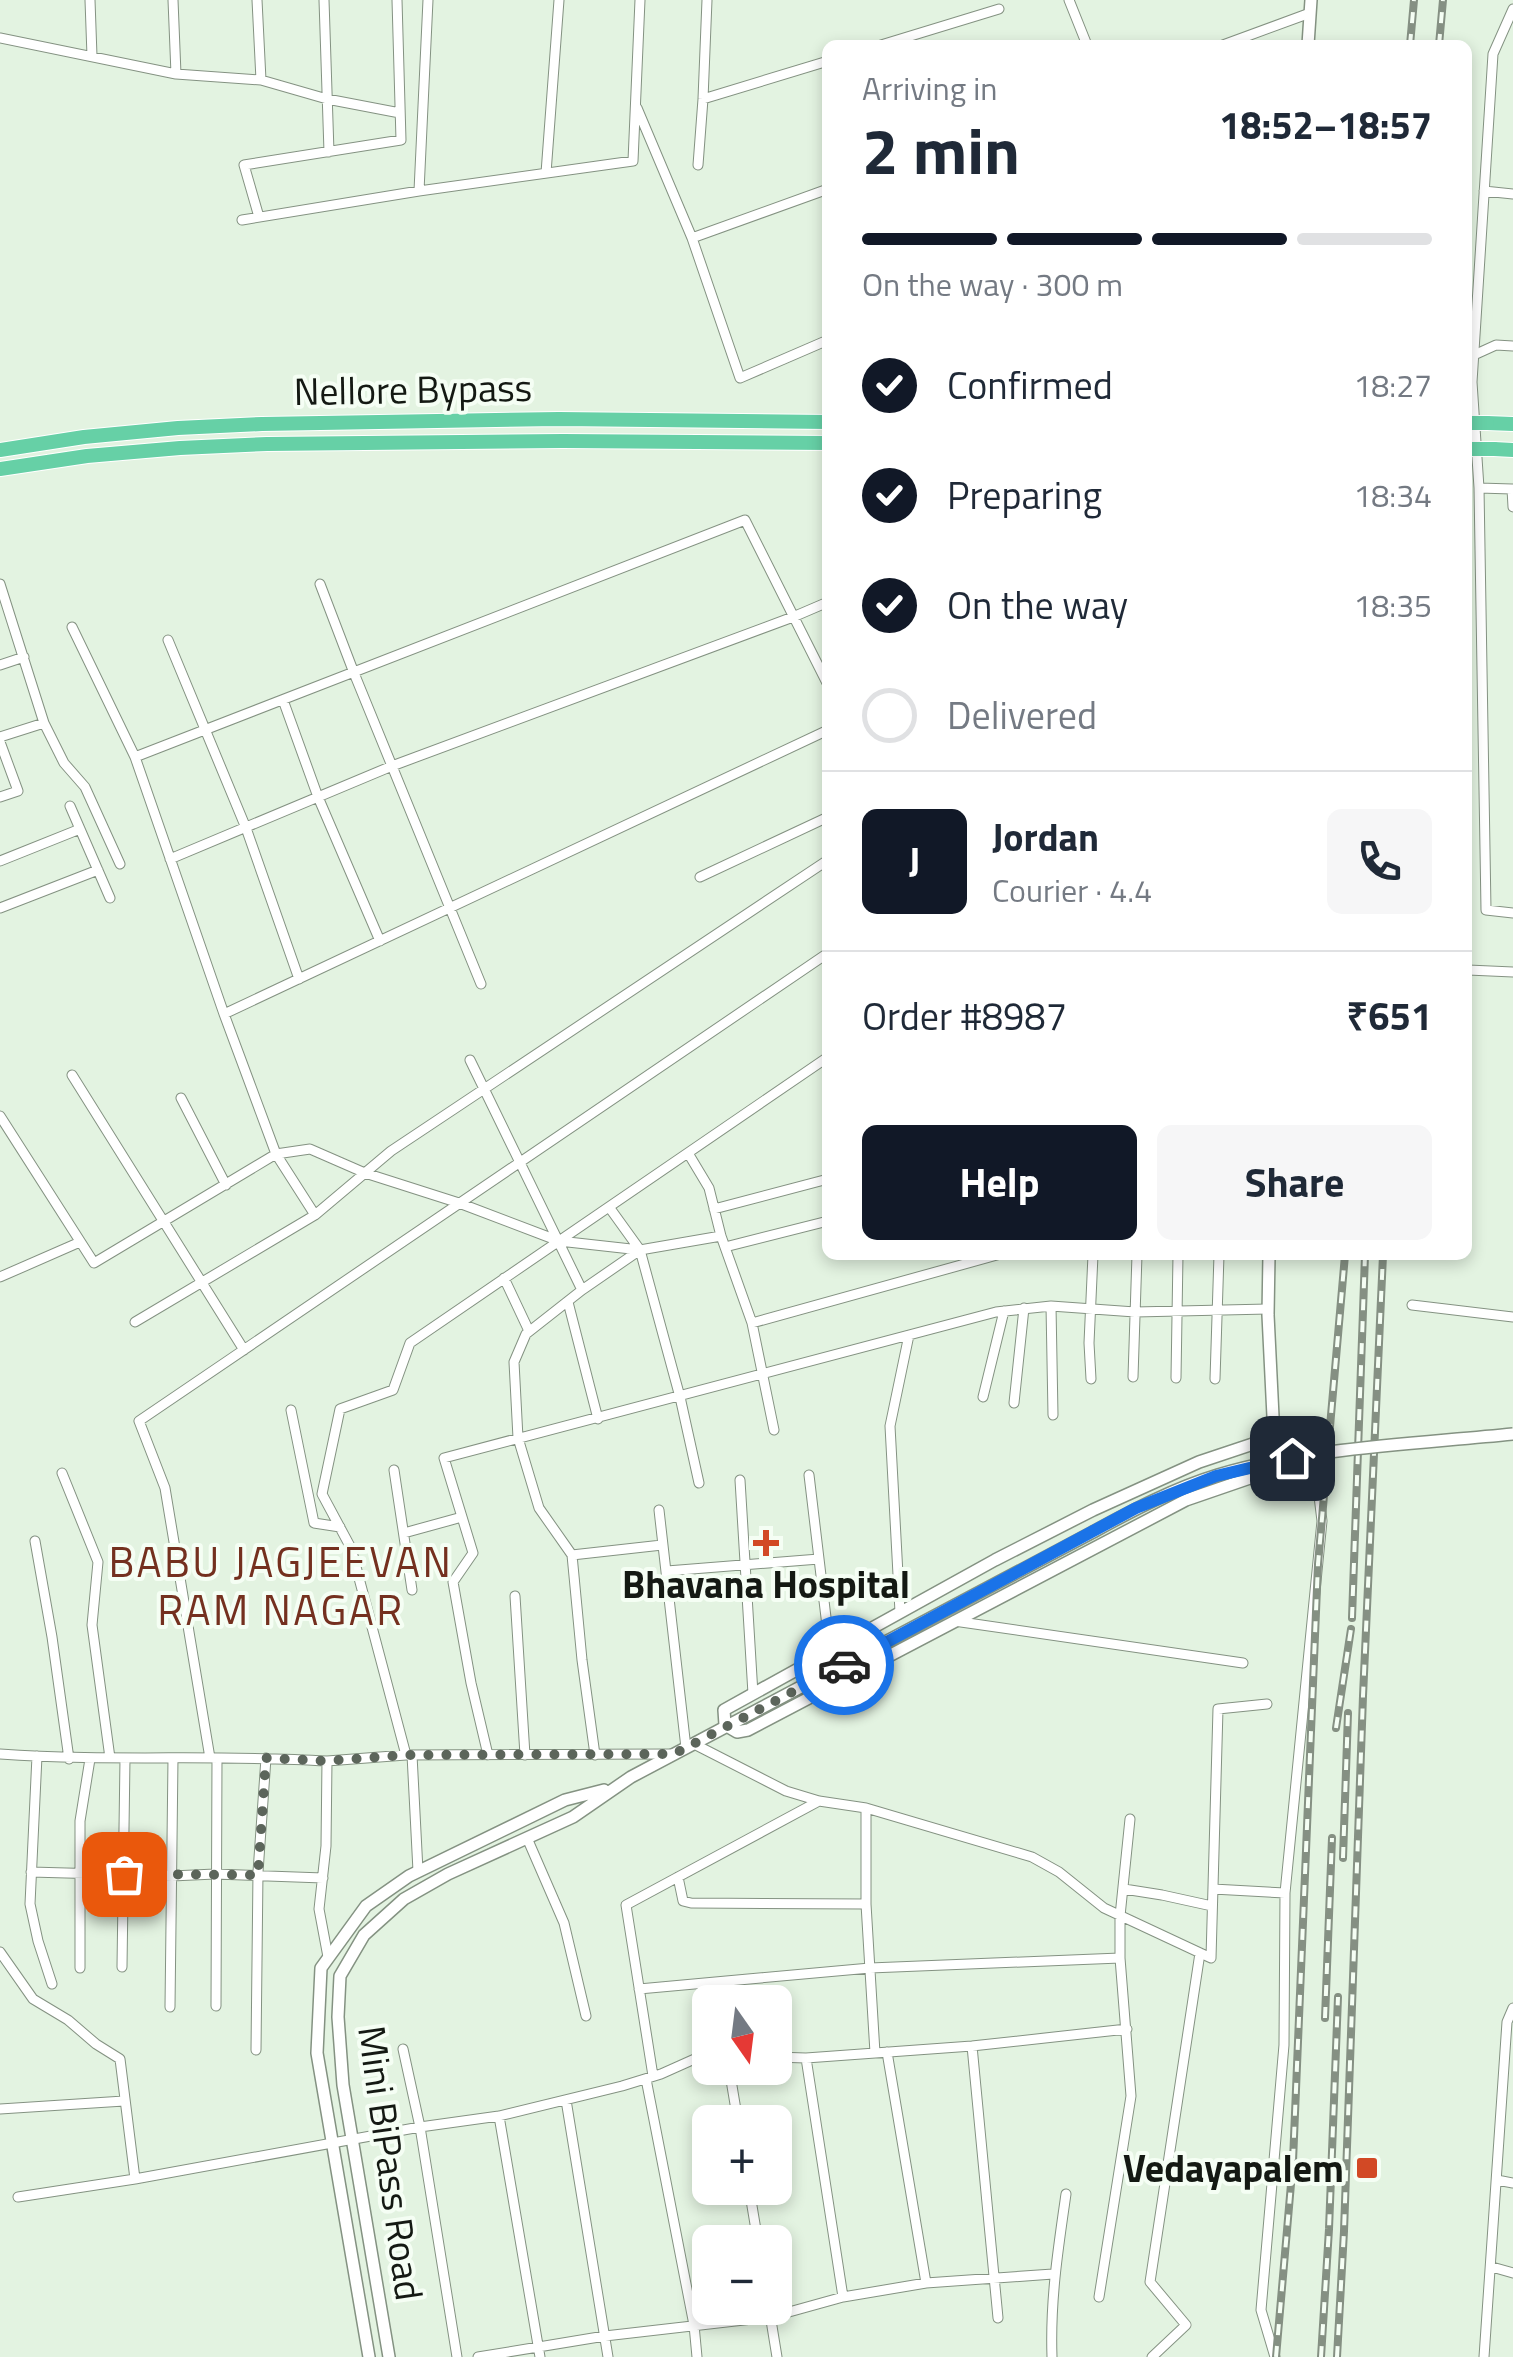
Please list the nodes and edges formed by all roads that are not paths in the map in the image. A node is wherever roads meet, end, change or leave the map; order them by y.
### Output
1 (90, 0) edge
2 (173, 0) edge
3 (257, 0) edge
4 (324, 0) edge
5 (398, 0) edge
6 (428, 0) edge
7 (559, 0) edge
8 (640, 0) edge
9 (706, 0) edge
10 (1069, 0) edge
11 (1311, 7) edge
12 (999, 9) dead end
13 (1513, 9) edge
14 (0, 38) edge
15 (897, 40) edge
16 (1085, 40) edge
17 (1235, 40) edge
18 (1308, 40) edge
19 (92, 56) junction
20 (822, 63) edge
21 (176, 74) junction
22 (261, 80) junction
23 (328, 99) junction
24 (703, 99) junction
25 (636, 106) junction
26 (400, 112) junction
27 (329, 152) junction
28 (698, 165) dead end
29 (546, 173) junction
30 (419, 191) junction
31 (822, 191) edge
32 (1484, 191) junction
33 (1513, 194) edge
34 (259, 217) junction
35 (242, 220) dead end
36 (692, 238) junction
37 (822, 343) edge
38 (1513, 346) edge
39 (1474, 354) junction
40 (822, 422) edge
41 (1472, 423) edge
42 (1513, 424) edge
43 (822, 443) edge
44 (0, 450) edge
45 (1472, 450) edge
46 (1513, 450) edge
47 (0, 470) edge
48 (1479, 488) junction
49 (1513, 507) edge
50 (0, 584) edge
51 (320, 584) dead end
52 (822, 604) edge
53 (793, 616) junction
54 (72, 628) dead end
55 (168, 640) dead end
56 (24, 657) junction
57 (0, 665) edge
58 (354, 672) junction
59 (822, 673) edge
60 (283, 700) junction
61 (44, 722) junction
62 (207, 730) junction
63 (822, 733) edge
64 (0, 740) edge
65 (135, 757) junction
66 (392, 766) junction
67 (0, 797) edge
68 (318, 797) junction
69 (70, 806) dead end
70 (822, 820) edge
71 (80, 828) junction
72 (246, 828) junction
73 (170, 859) junction
74 (0, 861) edge
75 (120, 864) dead end
76 (822, 864) edge
77 (98, 870) junction
78 (700, 876) dead end
79 (110, 898) dead end
80 (0, 908) edge
81 (449, 908) junction
82 (1513, 913) edge
83 (380, 941) junction
84 (822, 957) edge
85 (1472, 970) edge
86 (1513, 972) edge
87 (299, 979) junction
88 (482, 984) dead end
89 (224, 1014) junction
90 (470, 1060) dead end
91 (822, 1061) edge
92 (72, 1075) dead end
93 (484, 1089) junction
94 (180, 1098) dead end
95 (0, 1116) edge
96 (688, 1153) junction
97 (276, 1154) junction
98 (519, 1163) junction
99 (366, 1172) junction
100 (822, 1181) edge
101 (226, 1185) junction
102 (459, 1204) junction
103 (609, 1207) junction
104 (714, 1210) junction
105 (315, 1215) junction
106 (164, 1223) junction
107 (822, 1223) edge
108 (721, 1236) junction
109 (559, 1241) junction
110 (80, 1242) junction
111 (725, 1248) junction
112 (640, 1250) junction
113 (980, 1260) edge
114 (1094, 1260) edge
115 (1137, 1260) edge
116 (1178, 1260) edge
117 (1219, 1260) edge
118 (1269, 1260) edge
119 (0, 1277) edge
120 (504, 1278) junction
121 (202, 1282) junction
122 (582, 1290) junction
123 (568, 1302) junction
124 (1051, 1306) junction
125 (1412, 1306) dead end
126 (1024, 1308) junction
127 (1091, 1308) junction
128 (1178, 1310) junction
129 (1217, 1310) junction
130 (1268, 1310) junction
131 (1004, 1311) junction
132 (1135, 1312) junction
133 (1513, 1317) edge
134 (135, 1322) dead end
135 (752, 1322) junction
136 (529, 1331) junction
137 (909, 1336) junction
138 (244, 1350) junction
139 (763, 1374) junction
140 (1133, 1377) dead end
141 (1176, 1378) dead end
142 (1091, 1379) dead end
143 (1215, 1379) dead end
144 (984, 1396) dead end
145 (680, 1397) junction
146 (1014, 1402) dead end
147 (291, 1410) dead end
148 (1053, 1414) dead end
149 (598, 1418) junction
150 (774, 1430) dead end
151 (1513, 1434) edge
152 (1274, 1437) junction
153 (518, 1438) junction
154 (394, 1470) dead end
155 (62, 1474) dead end
156 (809, 1475) dead end
157 (740, 1480) dead end
158 (699, 1482) dead end
159 (1318, 1488) dead end
160 (659, 1510) dead end
161 (462, 1517) junction
162 (340, 1527) junction
163 (404, 1533) junction
164 (35, 1541) dead end
165 (662, 1545) junction
166 (572, 1555) junction
167 (819, 1559) junction
168 (744, 1565) junction
169 (667, 1571) junction
170 (412, 1590) dead end
171 (515, 1596) dead end
172 (900, 1612) junction
173 (954, 1621) junction
174 (830, 1651) junction
175 (1243, 1664) dead end
176 (753, 1694) junction
177 (1266, 1704) dead end
178 (725, 1726) junction
179 (684, 1749) junction
180 (0, 1754) edge
181 (595, 1754) junction
182 (409, 1755) junction
183 (488, 1755) junction
184 (524, 1755) junction
185 (36, 1756) junction
186 (90, 1758) junction
187 (110, 1758) junction
188 (125, 1758) junction
189 (173, 1758) junction
190 (214, 1758) junction
191 (266, 1758) junction
192 (69, 1759) junction
193 (326, 1761) junction
194 (612, 1788) junction
195 (819, 1800) junction
196 (866, 1808) junction
197 (1130, 1819) dead end
198 (527, 1838) junction
199 (418, 1871) junction
200 (31, 1872) junction
201 (79, 1872) junction
202 (124, 1874) junction
203 (216, 1874) junction
204 (258, 1875) junction
205 (172, 1876) junction
206 (678, 1877) junction
207 (322, 1878) junction
208 (1213, 1889) junction
209 (1124, 1890) junction
210 (1285, 1894) junction
211 (866, 1904) junction
212 (1212, 1906) junction
213 (1120, 1916) junction
214 (0, 1952) edge
215 (1200, 1953) junction
216 (328, 1956) junction
217 (1120, 1958) junction
218 (122, 1967) dead end
219 (80, 1968) dead end
220 (870, 1968) junction
221 (52, 1984) dead end
222 (639, 1989) junction
223 (216, 2006) dead end
224 (170, 2008) dead end
225 (1513, 2008) edge
226 (586, 2016) dead end
227 (1127, 2028) junction
228 (972, 2046) junction
229 (403, 2049) dead end
230 (256, 2050) dead end
231 (887, 2052) junction
232 (875, 2053) junction
233 (792, 2058) edge
234 (806, 2058) junction
235 (692, 2059) edge
236 (1509, 2063) edge
237 (649, 2078) junction
238 (566, 2100) junction
239 (124, 2101) junction
240 (0, 2109) edge
241 (498, 2116) junction
242 (420, 2128) junction
243 (351, 2140) junction
244 (331, 2144) junction
245 (135, 2179) junction
246 (1497, 2180) junction
247 (1513, 2183) edge
248 (1066, 2194) dead end
249 (18, 2198) dead end
250 (1492, 2267) junction
251 (1054, 2274) junction
252 (1513, 2274) edge
253 (996, 2278) junction
254 (926, 2283) junction
255 (843, 2297) junction
256 (1099, 2297) dead end
257 (792, 2307) edge
258 (692, 2313) edge
259 (998, 2318) dead end
260 (692, 2324) edge
261 (694, 2325) edge
262 (772, 2325) edge
263 (605, 2336) junction
264 (540, 2352) edge
265 (369, 2357) edge
266 (389, 2357) edge
267 (456, 2357) edge
268 (478, 2357) edge
269 (608, 2357) edge
270 (697, 2357) edge
271 (777, 2357) edge
272 (1052, 2357) edge
273 (1152, 2357) edge
274 (1275, 2357) edge
275 (1484, 2357) edge

1 - 19 street
2 - 21 street
3 - 22 street
4 - 23 street
5 - 26 street
6 - 30 street
7 - 29 street
8 - 25 street
9 - 24 street
10 - 16 street
11 - 17 street
11 - 18 street
12 - 15 street
13 - 32 street
14 - 19 street
19 - 21 street
20 - 24 street
21 - 22 street
22 - 23 street
23 - 26 street
23 - 27 street
24 - 28 street
25 - 29 street
25 - 36 street
26 - 27 street
27 - 34 street
29 - 30 street
30 - 34 street
31 - 36 street
32 - 33 street
32 - 39 street
34 - 35 street
36 - 37 street
38 - 39 street
39 - 48 street
40 - 44 highway, Nellore Bypass
41 - 42 highway, bridge
43 - 47 highway, Nellore Bypass
45 - 46 highway, bridge
48 - 49 street
48 - 82 street
50 - 56 street
51 - 58 street
52 - 53 street
53 - 58 street
53 - 59 street
53 - 66 street
54 - 65 street
55 - 62 street
56 - 57 street
56 - 61 street
58 - 60 street
58 - 66 street
60 - 62 street
60 - 68 street
61 - 64 street
61 - 75 street
62 - 65 street
62 - 72 street
63 - 81 street
64 - 67 street
65 - 73 street
66 - 68 street
66 - 81 street
68 - 72 street
68 - 83 street
69 - 71 street
70 - 78 street
71 - 74 street
71 - 77 street
72 - 73 street
72 - 87 street
73 - 89 street
76 - 93 street
77 - 79 street
77 - 80 street
81 - 83 street
81 - 88 street
83 - 87 street
84 - 98 street
85 - 86 street
87 - 89 street
89 - 97 street
90 - 93 street
91 - 96 street
92 - 106 street
93 - 98 street
93 - 99 street
94 - 101 street
95 - 110 street
96 - 103 street
96 - 104 street
97 - 99 street
97 - 101 street
97 - 105 street
98 - 102 street
98 - 109 street
99 - 102 street
99 - 105 street
100 - 104 street
101 - 106 street
102 - 109 street
102 - 138 street
103 - 109 street
103 - 112 street
104 - 108 street
105 - 121 street
106 - 110 street
106 - 121 street
107 - 111 street
108 - 111 street
108 - 112 street
109 - 112 street
109 - 120 street
109 - 122 street
110 - 119 street
111 - 135 street
112 - 122 street
112 - 145 street
113 - 135 street
114 - 127 street
115 - 132 street
116 - 128 street
117 - 129 street
118 - 130 street
120 - 136 street
120 - 162 street
121 - 134 street
121 - 138 street
122 - 123 street
123 - 136 street
123 - 149 street
124 - 126 street
124 - 127 street
124 - 148 street
125 - 133 street
126 - 131 street
126 - 146 street
127 - 132 street
127 - 142 street
128 - 129 street
128 - 132 street
128 - 141 street
129 - 130 street
129 - 143 street
130 - 152 street
131 - 137 street
131 - 144 street
132 - 140 street
135 - 139 street
136 - 153 street
137 - 139 street
137 - 172 street
138 - 190 street
139 - 145 street
139 - 150 street
145 - 149 street
145 - 158 street
147 - 162 street
149 - 153 street
151 - 178 street, Mini BiPass Road, bridge
152 - 172 street
152 - 173 street
153 - 161 street
153 - 166 street
154 - 163 street
155 - 187 street
156 - 167 street
157 - 168 street
159 - 210 street
160 - 165 street
161 - 163 street
161 - 183 street
162 - 182 street
163 - 170 street
164 - 192 street
165 - 166 street
165 - 169 street
166 - 181 street
167 - 168 street
167 - 174 street
168 - 169 street
168 - 176 street
169 - 179 street
171 - 184 street
172 - 174 street
173 - 175 street
173 - 178 street
174 - 176 street
176 - 178 street
177 - 208 street
178 - 179 street, Mini BiPass Road
179 - 181 street
179 - 194 street, Mini BiPass Road
179 - 195 street
180 - 185 street
181 - 184 street
182 - 183 street
182 - 193 street
182 - 199 street
183 - 184 street
185 - 192 street
185 - 200 street
186 - 187 street
186 - 192 street
186 - 201 street
187 - 188 street
188 - 189 street
188 - 202 street
189 - 190 street
189 - 205 street
190 - 191 street
190 - 203 street
191 - 193 street
191 - 204 street
193 - 207 street
194 - 198 street, Mini BiPass Road
194 - 199 street
195 - 196 street
195 - 206 street
196 - 211 street
196 - 213 street
197 - 209 street
198 - 226 street
198 - 243 street, Mini BiPass Road
199 - 216 street
200 - 201 street
200 - 221 street
201 - 202 street
201 - 219 street
202 - 205 street
202 - 218 street
203 - 204 street
203 - 205 street
203 - 223 street
204 - 207 street
204 - 230 street
205 - 224 street
206 - 211 street
206 - 222 street
207 - 216 street
208 - 210 street
208 - 212 street
209 - 212 street
209 - 213 street
210 - 274 street
211 - 220 street
212 - 215 street
213 - 215 street
213 - 217 street
214 - 239 street
215 - 273 street
216 - 244 street
217 - 220 street
217 - 227 street
220 - 222 street
220 - 232 street
222 - 237 street
225 - 236 street
227 - 228 street
227 - 256 street
228 - 231 street
228 - 253 street
229 - 242 street
231 - 232 street
231 - 254 street
232 - 234 street
233 - 234 street
234 - 255 street
235 - 237 street
236 - 246 street
237 - 238 street
237 - 258 street
238 - 241 street
238 - 263 street
239 - 240 street
239 - 245 street
241 - 242 street
241 - 264 street
242 - 243 street
242 - 267 street
243 - 244 street
243 - 266 street, Mini BiPass Road
244 - 245 street
244 - 265 street
245 - 249 street
246 - 247 street
246 - 250 street
248 - 251 street
250 - 252 street
250 - 275 street
251 - 253 street
251 - 272 street
253 - 254 street
253 - 259 street
254 - 255 street
255 - 257 street
260 - 263 street
261 - 270 street
262 - 271 street
263 - 264 street
263 - 269 street
264 - 268 street

